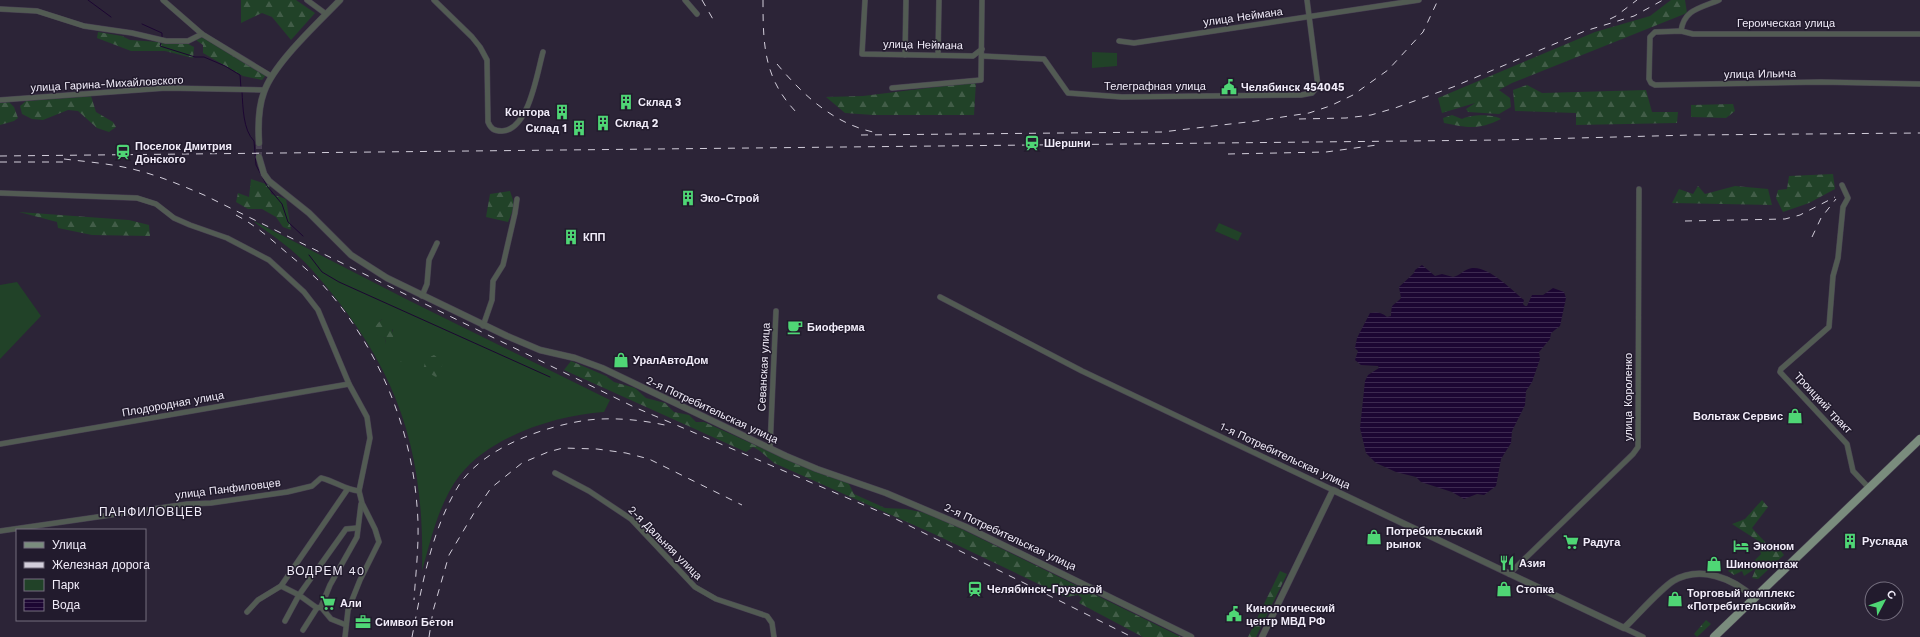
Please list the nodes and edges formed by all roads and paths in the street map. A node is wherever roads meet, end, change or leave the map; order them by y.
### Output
1 (163, 0) edge
2 (307, 0) edge
3 (340, 0) edge
4 (434, 0) edge
5 (685, 0) edge
6 (865, 0) edge
7 (906, 0) edge
8 (939, 0) edge
9 (982, 0) edge
10 (1307, 0) edge
11 (1419, 0) edge
12 (1719, 0) edge
13 (0, 9) edge
14 (326, 14) junction
15 (697, 14) dead end
16 (1310, 17) junction
17 (1681, 31) junction
18 (202, 34) junction
19 (1652, 34) joint
20 (1920, 34) edge
21 (1119, 41) dead end
22 (982, 49) junction
23 (542, 52) dead end
24 (905, 55) junction
25 (938, 55) junction
26 (982, 56) junction
27 (272, 76) junction
28 (1920, 84) edge
29 (892, 88) dead end
30 (264, 90) junction
31 (0, 100) edge
32 (259, 143) tunnel mouth
33 (259, 157) tunnel mouth
34 (1842, 185) dead end
35 (1639, 189) dead end
36 (0, 193) edge
37 (517, 199) dead end
38 (437, 244) dead end
39 (422, 296) junction
40 (940, 297) dead end
41 (776, 311) dead end
42 (484, 326) junction
43 (349, 384) junction
44 (1920, 439) edge
45 (0, 444) edge
46 (770, 448) junction
47 (554, 473) dead end
48 (1868, 488) junction
49 (347, 490) junction
50 (1333, 490) junction
51 (359, 491) junction
52 (362, 503) junction
53 (357, 528) junction
54 (0, 531) edge
55 (1509, 574) junction
56 (281, 586) junction
57 (300, 595) junction
58 (1754, 598) junction
59 (319, 608) junction
60 (247, 612) dead end
61 (285, 621) dead end
62 (346, 625) junction
63 (1624, 628) junction
64 (303, 630) dead end
65 (345, 637) edge
66 (774, 637) edge
67 (1191, 637) edge
68 (1262, 637) edge
69 (1643, 637) edge
70 (1714, 637) edge

1 - 18 street
2 - 14 street
3 - 14 street
4 - 23 street
5 - 15 street
6 - 24 street, улица Неймана
7 - 24 street
8 - 25 street
9 - 22 street
10 - 16 street
11 - 16 street, улица Неймана
12 - 17 street
13 - 18 street
14 - 27 street
16 - 21 street, улица Неймана
16 - 26 street, Телеграфная улица
17 - 19 street, Героическая улица
17 - 20 street, Героическая улица
18 - 27 street
19 - 28 street, улица Ильича
22 - 25 street, улица Неймана
22 - 26 street
24 - 25 street, улица Неймана
26 - 29 street
27 - 30 street
30 - 31 street, улица Гарина-Михайловского
30 - 32 street
33 - 39 street, 2-я Потребительская улица
34 - 48 street, Троицкий тракт
35 - 55 street, улица Короленко
36 - 43 street
37 - 42 street
38 - 39 street
39 - 42 street, 2-я Потребительская улица
40 - 50 street, 1-я Потребительская улица
41 - 46 street, Севанская улица
42 - 46 street, 2-я Потребительская улица
43 - 45 street, Плодородная улица
43 - 51 street
44 - 48 main road
46 - 67 street, 2-я Потребительская улица
47 - 66 street, 2-я Дальняя улица
48 - 58 main road
49 - 51 street, улица Панфиловцев
49 - 54 street, улица Панфиловцев
49 - 56 street
50 - 55 street, 1-я Потребительская улица
50 - 68 street
51 - 52 street
52 - 53 street
52 - 62 street
53 - 57 street
53 - 59 street
55 - 63 street, 1-я Потребительская улица
56 - 57 street
56 - 60 street
57 - 59 street
57 - 61 street
58 - 63 street
58 - 70 main road
59 - 62 street
59 - 64 street
62 - 65 street
63 - 69 street, 1-я Потребительская улица

